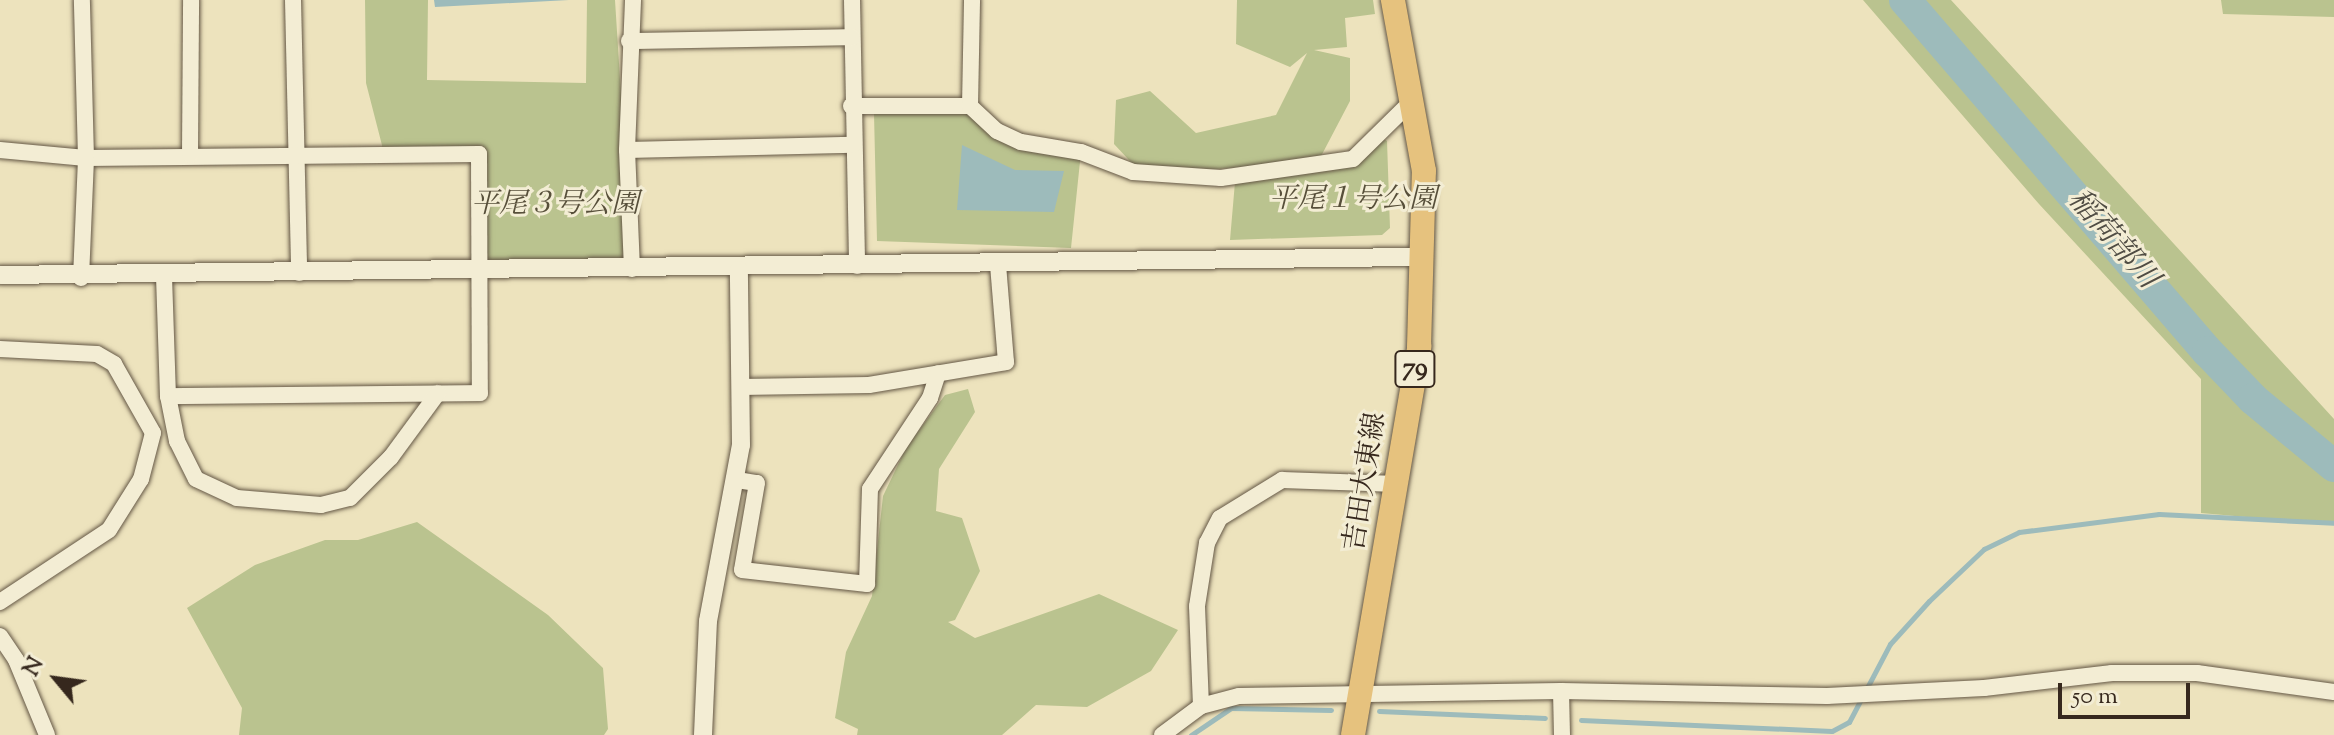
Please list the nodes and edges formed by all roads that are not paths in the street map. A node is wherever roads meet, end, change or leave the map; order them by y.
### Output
1 (82, 0) edge
2 (191, 0) edge
3 (293, 0) edge
4 (633, 0) edge
5 (852, 0) edge
6 (972, 0) edge
7 (1393, 0) edge
8 (852, 37) junction
9 (629, 41) junction
10 (1412, 101) junction
11 (851, 106) junction
12 (970, 106) junction
13 (853, 145) junction
14 (0, 150) edge
15 (627, 150) junction
16 (295, 153) junction
17 (190, 155) junction
18 (86, 158) junction
19 (1421, 257) junction
20 (998, 264) junction
21 (857, 266) junction
22 (632, 269) junction
23 (739, 270) junction
24 (479, 272) junction
25 (299, 273) junction
26 (0, 275) edge
27 (164, 276) junction
28 (81, 278) junction
29 (0, 349) edge
30 (938, 373) junction
31 (740, 387) junction
32 (438, 393) junction
33 (168, 396) junction
34 (737, 480) junction
35 (1397, 484) junction
36 (0, 602) edge
37 (0, 636) edge
38 (1561, 691) junction
39 (1361, 692) junction
40 (2334, 692) edge
41 (1201, 706) junction
42 (47, 735) edge
43 (703, 735) edge
44 (1162, 735) edge
45 (1353, 735) edge
46 (1562, 735) edge

1 - 18 street
2 - 17 street
3 - 16 street
4 - 9 street
5 - 8 street
6 - 12 street
7 - 10 main road, 吉田大東線 / 79
8 - 9 street
8 - 11 street
9 - 15 street
10 - 12 street
10 - 19 main road, 吉田大東線 / 79
11 - 12 street
11 - 13 street
13 - 15 street
13 - 21 street
14 - 18 street
15 - 22 street
16 - 17 street
16 - 24 street
16 - 25 street
17 - 18 street
18 - 28 street
19 - 20 street
19 - 35 main road, 吉田大東線 / 79
20 - 21 street
20 - 30 street
21 - 23 street
22 - 23 street
22 - 24 street
23 - 31 street
24 - 25 street
24 - 32 street
25 - 27 street
26 - 28 street
27 - 28 street
27 - 33 street
29 - 36 street
30 - 31 street
30 - 34 street
31 - 34 street
32 - 33 street
32 - 33 street
34 - 43 street
35 - 39 main road, 吉田大東線 / 79
35 - 41 street
37 - 42 street
38 - 39 street
38 - 40 street
38 - 46 street
39 - 41 street
39 - 45 main road, 吉田大東線 / 79
41 - 44 street

